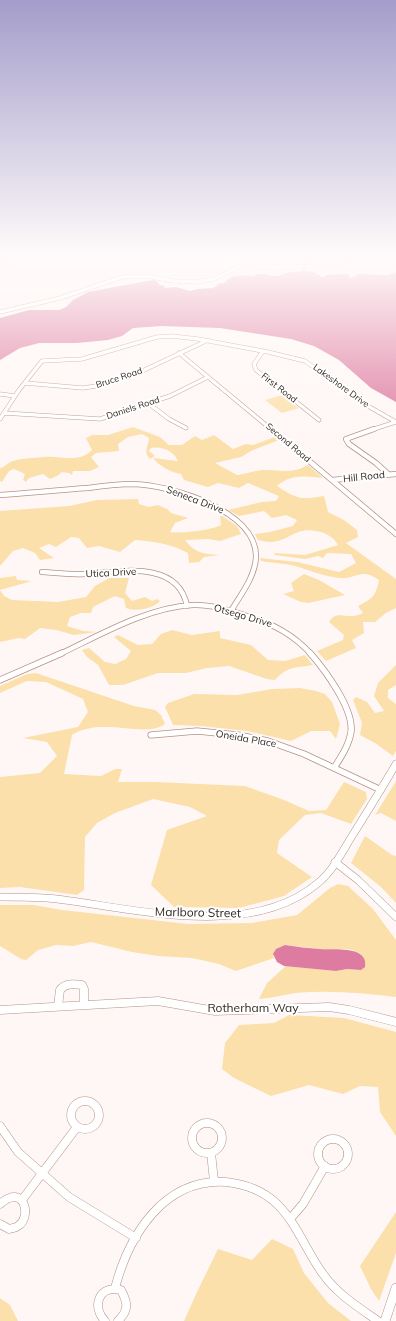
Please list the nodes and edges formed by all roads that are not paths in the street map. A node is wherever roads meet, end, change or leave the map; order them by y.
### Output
1 (208, 340) junction
2 (263, 350) junction
3 (179, 353) junction
4 (208, 377) junction
5 (25, 383) junction
6 (0, 394) edge
7 (15, 396) junction
8 (148, 404) junction
9 (4, 413) junction
10 (0, 419) edge
11 (319, 420) dead end
12 (396, 422) edge
13 (186, 428) dead end
14 (389, 474) junction
15 (396, 474) edge
16 (396, 479) edge
17 (332, 480) junction
18 (0, 495) edge
19 (396, 534) edge
20 (42, 572) dead end
21 (188, 606) junction
22 (231, 611) junction
23 (0, 680) edge
24 (151, 735) dead end
25 (396, 764) edge
26 (334, 768) junction
27 (381, 790) junction
28 (335, 862) junction
29 (0, 897) edge
30 (396, 917) edge
31 (84, 1005) junction
32 (58, 1006) junction
33 (0, 1010) edge
34 (396, 1022) edge
35 (0, 1126) edge
36 (77, 1127) dead end
37 (211, 1153) junction
38 (325, 1166) junction
39 (42, 1173) junction
40 (214, 1181) junction
41 (22, 1200) junction
42 (0, 1204) edge
43 (290, 1219) junction
44 (0, 1224) edge
45 (136, 1238) junction
46 (116, 1288) junction
47 (396, 1288) edge
48 (105, 1321) edge
49 (118, 1321) edge
50 (378, 1321) edge
51 (385, 1321) edge

1 - 2 street, Lakeshore Drive
1 - 3 street, Bruce Road
1 - 5 street, Lakeshore Drive
2 - 11 street, First Road
2 - 12 street, Lakeshore Drive
3 - 4 street, Second Road
3 - 5 street, Bruce Road
4 - 8 street, Daniels Road
4 - 17 street, Second Road
5 - 7 street, Lakeshore Drive
6 - 7 street
7 - 9 street, Lakeshore Drive
8 - 9 street, Daniels Road
8 - 13 street
9 - 10 street, Lakeshore Drive
12 - 14 street
14 - 15 street, Hill Road
14 - 16 street
14 - 17 street, Hill Road
17 - 19 street, Second Road
18 - 22 street, Seneca Drive
20 - 21 street, Utica Drive
21 - 22 street, Otsego Drive
21 - 23 street, Otsego Drive
22 - 26 street, Otsego Drive
24 - 26 street, Oneida Place
25 - 27 street, Marlboro Street
26 - 27 street, Oneida Place
27 - 28 street, Marlboro Street
28 - 29 street, Marlboro Street
28 - 30 street
31 - 32 street, Rotherham Way
31 - 32 street
31 - 34 street, Rotherham Way
32 - 33 street, Rotherham Way
35 - 39 street
36 - 39 street
37 - 37 street
37 - 40 street
38 - 38 street
38 - 43 street
39 - 41 street
39 - 45 street
40 - 43 street
40 - 45 street
41 - 42 street
41 - 44 street
43 - 50 street
45 - 46 street
46 - 48 street
46 - 49 street
47 - 51 street

